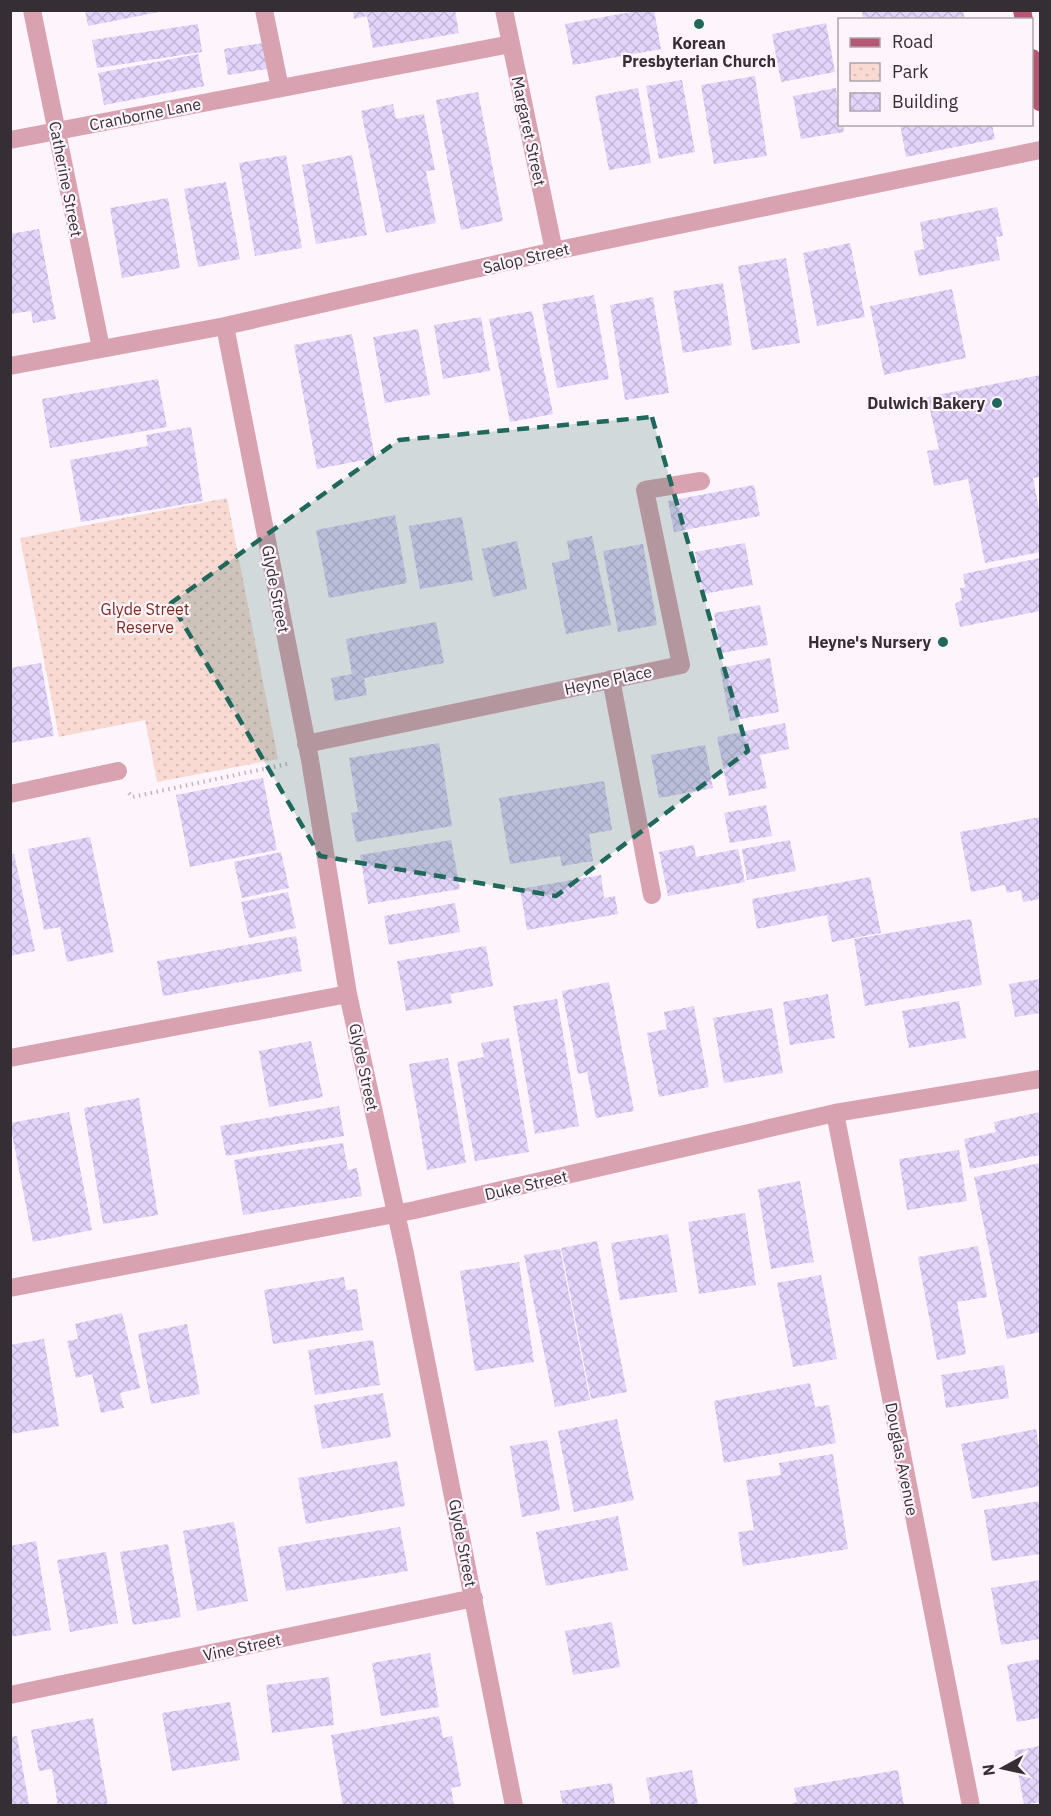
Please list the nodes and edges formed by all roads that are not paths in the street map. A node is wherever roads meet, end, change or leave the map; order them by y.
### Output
1 (32, 10) edge
2 (264, 10) edge
3 (504, 10) edge
4 (511, 44) junction
5 (1033, 63) edge
6 (280, 88) junction
7 (1040, 99) edge
8 (57, 131) junction
9 (10, 140) edge
10 (1041, 150) edge
11 (554, 252) junction
12 (225, 326) junction
13 (101, 348) junction
14 (10, 366) edge
15 (701, 481) dead end
16 (611, 679) junction
17 (308, 752) junction
18 (118, 771) road end
19 (10, 794) edge
20 (652, 895) dead end
21 (348, 994) junction
22 (10, 1058) edge
23 (1041, 1078) edge
24 (835, 1113) junction
25 (394, 1213) junction
26 (10, 1288) edge
27 (474, 1598) junction
28 (10, 1695) edge
29 (514, 1806) edge
30 (971, 1806) edge

1 - 8 street, Catherine Street
2 - 6 street
3 - 4 street, Margaret Street
4 - 6 street, Cranborne Lane
4 - 11 street, Margaret Street
5 - 7 main road
6 - 8 street, Cranborne Lane
8 - 9 street, Cranborne Lane
8 - 13 street, Catherine Street
10 - 11 street, Salop Street
11 - 12 street, Salop Street
12 - 13 street, Salop Street
12 - 17 street, Glyde Street
13 - 14 street, Salop Street
15 - 16 street, Heyne Place
16 - 17 street, Heyne Place
16 - 20 street
17 - 21 street, Glyde Street
18 - 19 street
21 - 22 street
21 - 25 street, Glyde Street
23 - 24 street, Duke Street
24 - 25 street, Duke Street
24 - 30 street, Douglas Avenue
25 - 26 street, Duke Street
25 - 27 street, Glyde Street
27 - 28 street, Vine Street
27 - 29 street, Glyde Street

